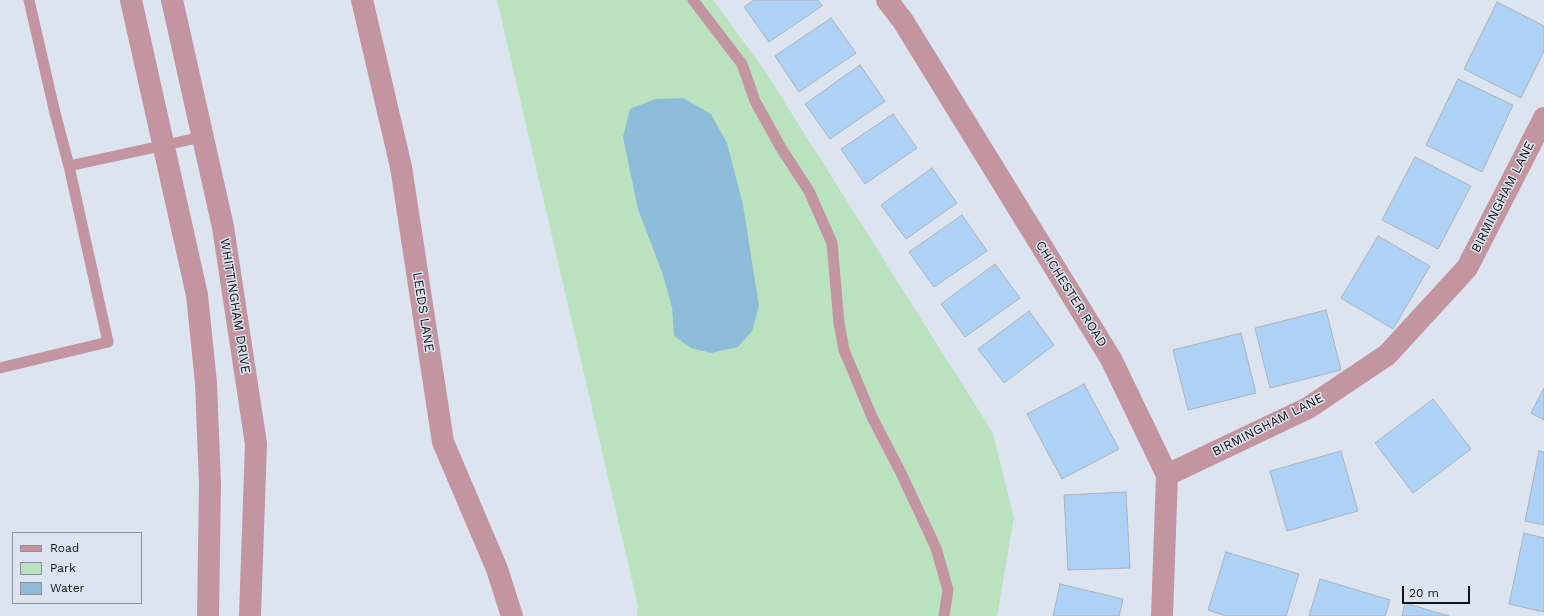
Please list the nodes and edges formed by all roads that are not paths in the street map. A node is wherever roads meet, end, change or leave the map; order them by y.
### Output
1 (29, 0) edge
2 (131, 0) edge
3 (172, 0) edge
4 (362, 0) edge
5 (693, 0) edge
6 (887, 0) edge
7 (1544, 118) edge
8 (202, 137) junction
9 (165, 145) junction
10 (69, 166) junction
11 (0, 368) edge
12 (1167, 475) junction
13 (208, 616) edge
14 (250, 616) edge
15 (512, 616) edge
16 (944, 616) edge
17 (1162, 616) edge

1 - 10 lane
2 - 9 street
3 - 8 street, WHITTINGHAM DRIVE
4 - 15 street, LEEDS LANE
5 - 16 lane
6 - 12 street, CHICHESTER ROAD
7 - 12 street, BIRMINGHAM LANE
8 - 9 lane
8 - 14 street, WHITTINGHAM DRIVE
9 - 10 lane
9 - 13 street
10 - 11 lane
12 - 17 street, CHICHESTER ROAD

